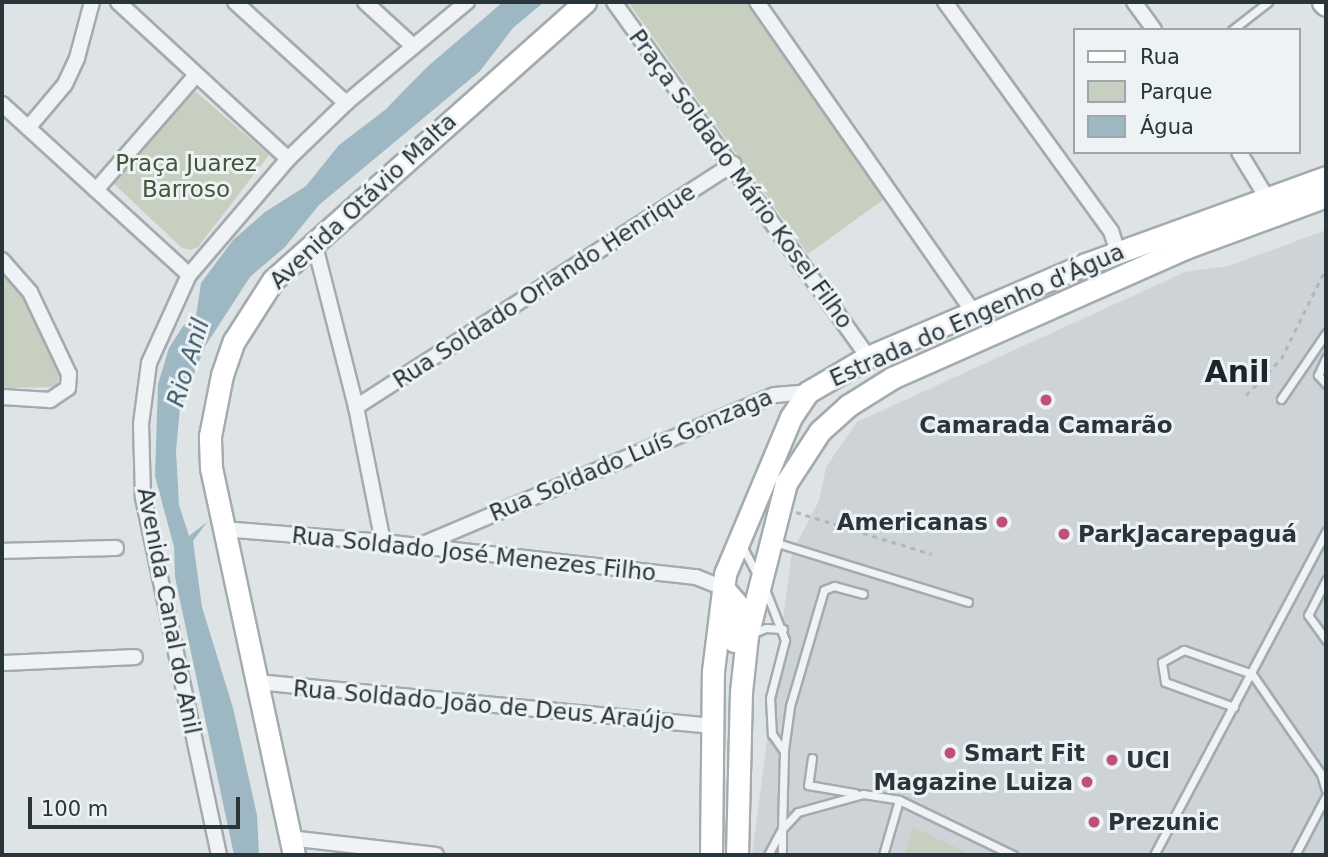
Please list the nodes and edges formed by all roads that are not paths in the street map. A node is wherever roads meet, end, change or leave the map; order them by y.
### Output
1 (92, 2) edge
2 (118, 2) edge
3 (235, 2) edge
4 (365, 2) edge
5 (467, 2) edge
6 (585, 2) edge
7 (614, 2) edge
8 (757, 2) edge
9 (945, 2) edge
10 (1134, 2) edge
11 (1268, 2) edge
12 (1153, 28) edge
13 (1235, 28) edge
14 (412, 45) junction
15 (196, 75) junction
16 (346, 103) junction
17 (2, 104) edge
18 (28, 128) junction
19 (1240, 154) edge
20 (288, 159) junction
21 (733, 164) junction
22 (1326, 177) edge
23 (96, 190) junction
24 (1326, 196) edge
25 (1267, 198) junction
26 (314, 242) junction
27 (1118, 252) junction
28 (2, 260) edge
29 (189, 275) junction
30 (975, 315) junction
31 (1326, 333) edge
32 (868, 357) junction
33 (1326, 358) edge
34 (1326, 384) edge
35 (808, 392) junction
36 (2, 397) edge
37 (1280, 399) dead end
38 (356, 407) junction
39 (223, 529) junction
40 (1326, 531) edge
41 (737, 538) junction
42 (770, 541) junction
43 (383, 542) junction
44 (419, 546) junction
45 (116, 548) dead end
46 (2, 551) edge
47 (760, 581) junction
48 (1326, 582) edge
49 (723, 588) junction
50 (863, 594) dead end
51 (968, 602) dead end
52 (783, 629) junction
53 (747, 636) junction
54 (1326, 640) edge
55 (135, 657) dead end
56 (2, 663) edge
57 (1252, 674) junction
58 (256, 682) junction
59 (1234, 707) junction
60 (711, 726) junction
61 (784, 750) junction
62 (740, 758) junction
63 (813, 758) dead end
64 (1326, 790) edge
65 (863, 794) junction
66 (1326, 796) edge
67 (899, 800) junction
68 (782, 829) junction
69 (292, 846) edge
70 (219, 855) edge
71 (436, 855) edge
72 (711, 855) edge
73 (737, 855) edge
74 (768, 855) edge
75 (782, 855) edge
76 (883, 855) edge
77 (1013, 855) edge
78 (1154, 855) edge
79 (1295, 855) edge

1 - 18 street
2 - 15 street
3 - 16 street
4 - 14 street
5 - 14 street, Avenida Canal do Anil
6 - 26 street, Avenida Otávio Malta
7 - 21 street, Praça Soldado Mário Kosel Filho
8 - 30 street
9 - 27 street
10 - 12 street
11 - 13 lane
14 - 16 street, Avenida Canal do Anil
15 - 20 street
15 - 23 street
16 - 20 street, Avenida Canal do Anil
17 - 18 street
18 - 23 street
19 - 25 street
20 - 29 street, Avenida Canal do Anil
21 - 32 street, Praça Soldado Mário Kosel Filho
21 - 38 street, Rua Soldado Orlando Henrique
22 - 25 street, Estrada do Engenho d'Água
23 - 29 street
24 - 42 street, Estrada do Engenho d'Água
25 - 27 street, Estrada do Engenho d'Água
26 - 38 street
26 - 39 street, Avenida Otávio Malta
27 - 30 street, Estrada do Engenho d'Água
28 - 36 street
29 - 70 street, Avenida Canal do Anil
30 - 32 street, Estrada do Engenho d'Água
31 - 37 lane
32 - 35 street, Estrada do Engenho d'Água
33 - 34 lane
35 - 41 street, Estrada do Engenho d'Água
35 - 44 street, Rua Soldado Luís Gonzaga
38 - 43 street
39 - 43 street, Rua Soldado José Menezes Filho
39 - 58 street, Avenida Otávio Malta
40 - 57 lane
41 - 47 lane
41 - 49 street, Estrada do Engenho d'Água
42 - 47 street, Estrada do Engenho d'Água
42 - 51 lane
43 - 44 street, Rua Soldado José Menezes Filho
44 - 49 street, Rua Soldado José Menezes Filho
45 - 46 street
47 - 52 lane
47 - 53 street, Estrada do Engenho d'Água
48 - 54 lane
49 - 60 street, Estrada do Engenho d'Água
49 - 62 street
50 - 61 lane
52 - 53 lane
52 - 61 lane
53 - 62 street, Estrada do Engenho d'Água
55 - 56 street
57 - 59 lane
57 - 59 lane
57 - 64 lane
58 - 60 street, Rua Soldado João de Deus Araújo
58 - 69 street, Avenida Otávio Malta
59 - 78 lane
60 - 72 street, Estrada do Engenho d'Água
61 - 68 lane
62 - 73 street, Estrada do Engenho d'Água
63 - 65 lane
65 - 67 lane
65 - 68 lane
66 - 79 lane
67 - 76 lane
67 - 77 lane
68 - 74 lane
68 - 75 lane
69 - 71 street

